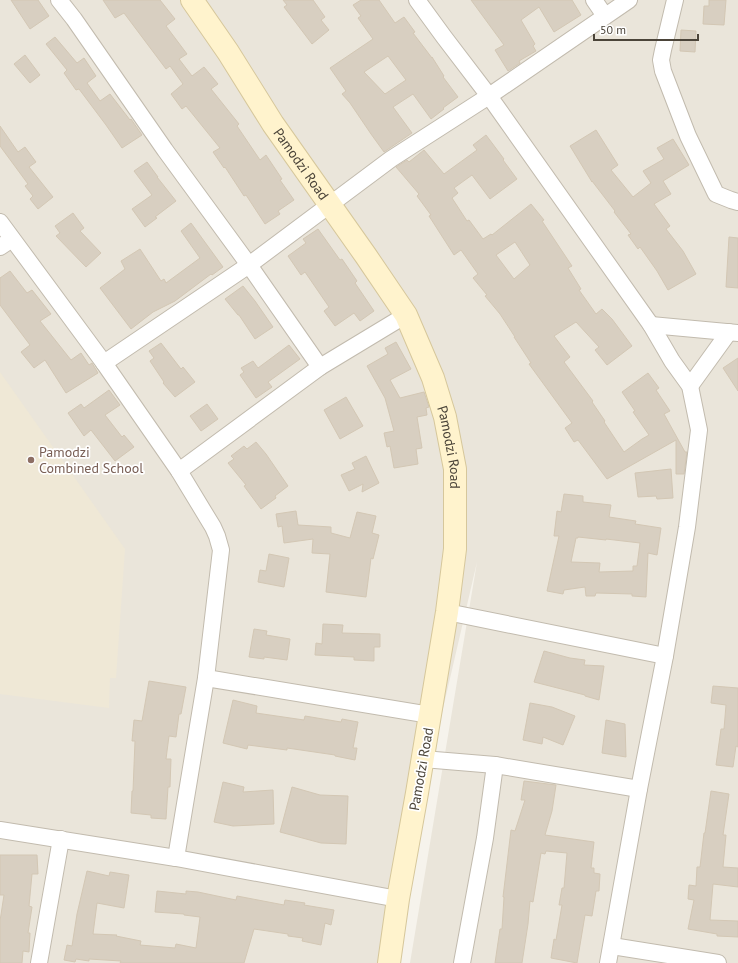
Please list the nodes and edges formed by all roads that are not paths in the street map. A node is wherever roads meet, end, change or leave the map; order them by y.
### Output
1 (59, 0) edge
2 (192, 0) edge
3 (417, 0) edge
4 (594, 0) edge
5 (629, 0) edge
6 (673, 2) edge
7 (605, 16) junction
8 (489, 96) junction
9 (738, 202) edge
10 (330, 206) junction
11 (0, 222) edge
12 (6, 243) edge
13 (249, 265) junction
14 (406, 315) junction
15 (651, 325) junction
16 (734, 332) edge
17 (104, 363) junction
18 (320, 367) junction
19 (690, 386) junction
20 (179, 471) junction
21 (447, 612) junction
22 (665, 656) junction
23 (206, 678) junction
24 (430, 715) junction
25 (423, 759) junction
26 (495, 765) junction
27 (639, 789) junction
28 (0, 830) edge
29 (61, 839) junction
30 (176, 858) junction
31 (398, 899) junction
32 (612, 946) junction
33 (40, 963) edge
34 (389, 963) edge
35 (462, 963) edge
36 (608, 963) edge
37 (718, 963) edge

1 - 13 street
2 - 10 street, Pamodzi Road
3 - 8 street
4 - 7 street
5 - 7 street
6 - 9 street
7 - 8 street
8 - 10 street
8 - 15 street
10 - 13 street
10 - 14 street, Pamodzi Road
11 - 12 street
12 - 17 street
13 - 17 street
13 - 18 street
14 - 18 street
14 - 21 street, Pamodzi Road
15 - 16 street
15 - 19 street
16 - 19 street
17 - 20 street
18 - 20 street
19 - 22 street
20 - 23 street
21 - 22 street
21 - 24 street, Pamodzi Road
22 - 27 street
23 - 24 street
23 - 30 street
24 - 25 street, Pamodzi Road
25 - 26 street
25 - 31 street, Pamodzi Road
26 - 27 street
26 - 35 street
27 - 32 street
28 - 29 street
29 - 30 street
29 - 33 street
30 - 31 street
31 - 34 street, Pamodzi Road
32 - 36 street
32 - 37 street

